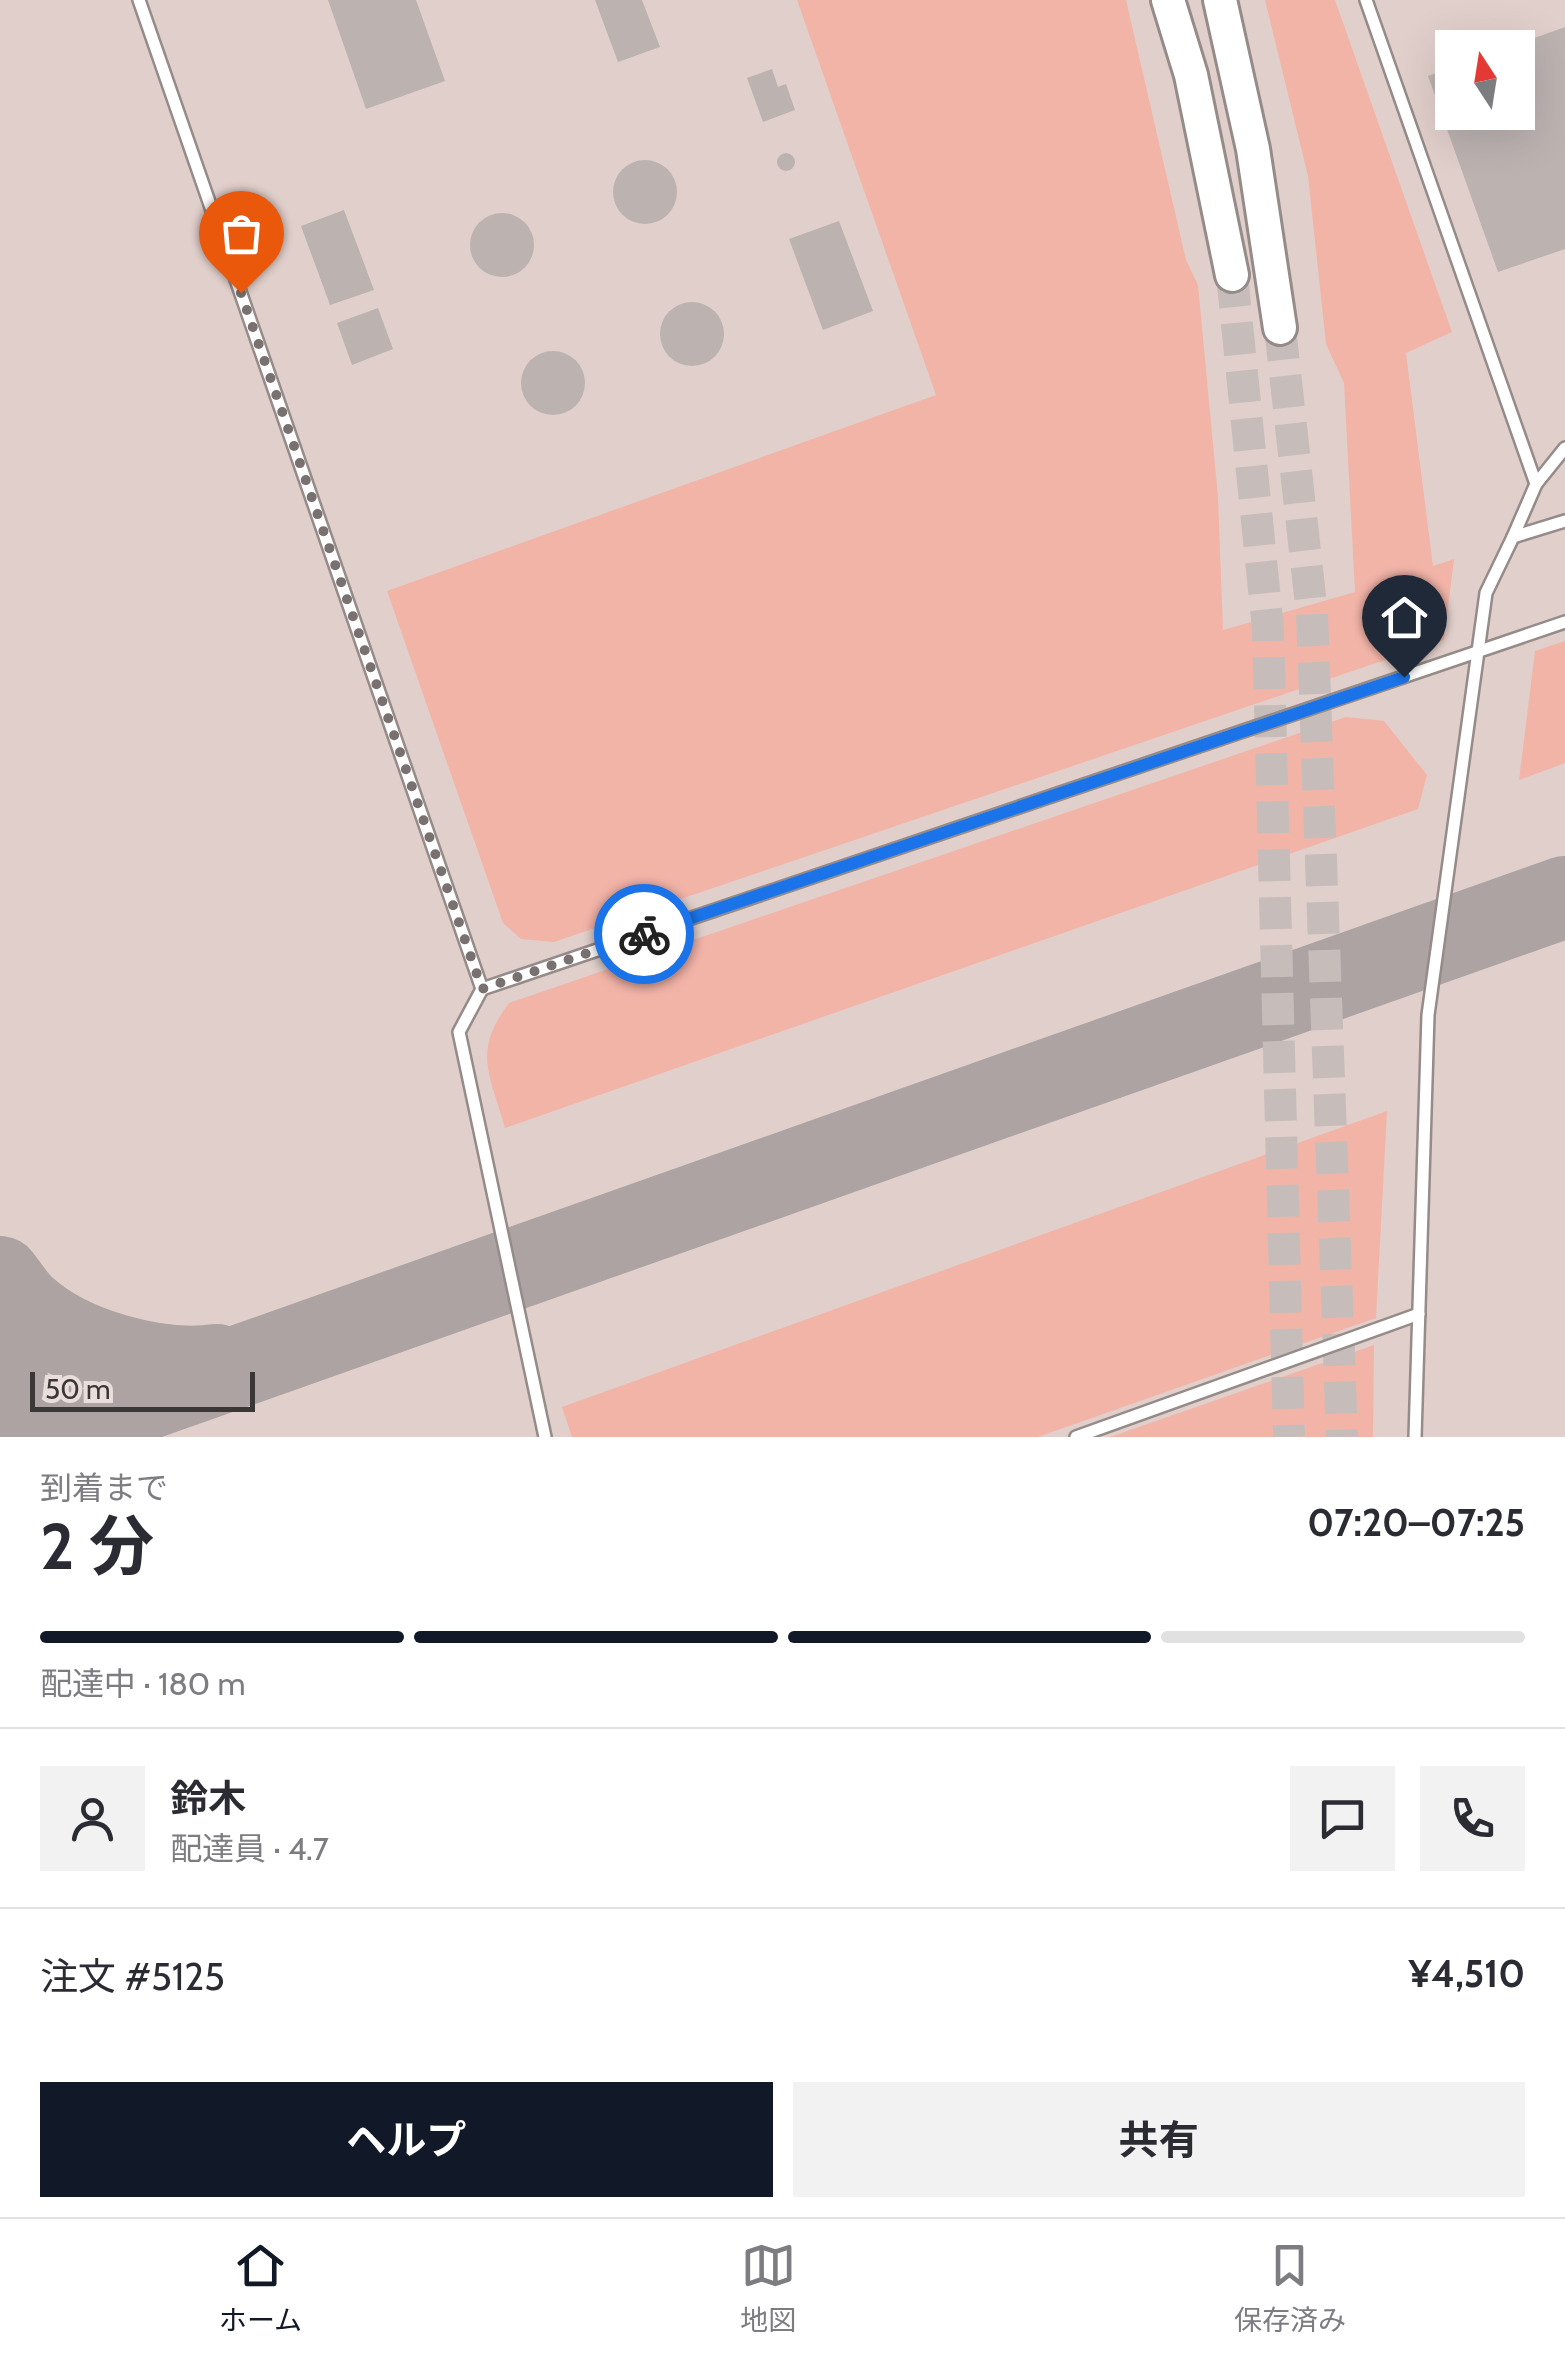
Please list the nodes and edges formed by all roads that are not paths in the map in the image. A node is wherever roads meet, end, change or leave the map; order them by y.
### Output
1 (139, 0) edge
2 (1168, 0) edge
3 (1220, 0) edge
4 (1366, 0) edge
5 (1232, 274) tunnel mouth
6 (1280, 328) tunnel mouth
7 (1565, 448) edge
8 (1536, 484) junction
9 (1565, 520) edge
10 (1512, 536) junction
11 (1565, 622) edge
12 (1478, 652) junction
13 (482, 989) junction
14 (1419, 1314) junction
15 (545, 1437) edge
16 (1076, 1437) edge
17 (1415, 1437) edge

1 - 13 lane
2 - 5 street
3 - 6 street
4 - 8 lane
7 - 8 lane
8 - 10 lane
9 - 10 lane
10 - 12 lane
11 - 12 lane
12 - 13 lane
12 - 14 lane
13 - 15 lane
14 - 16 lane
14 - 17 lane

